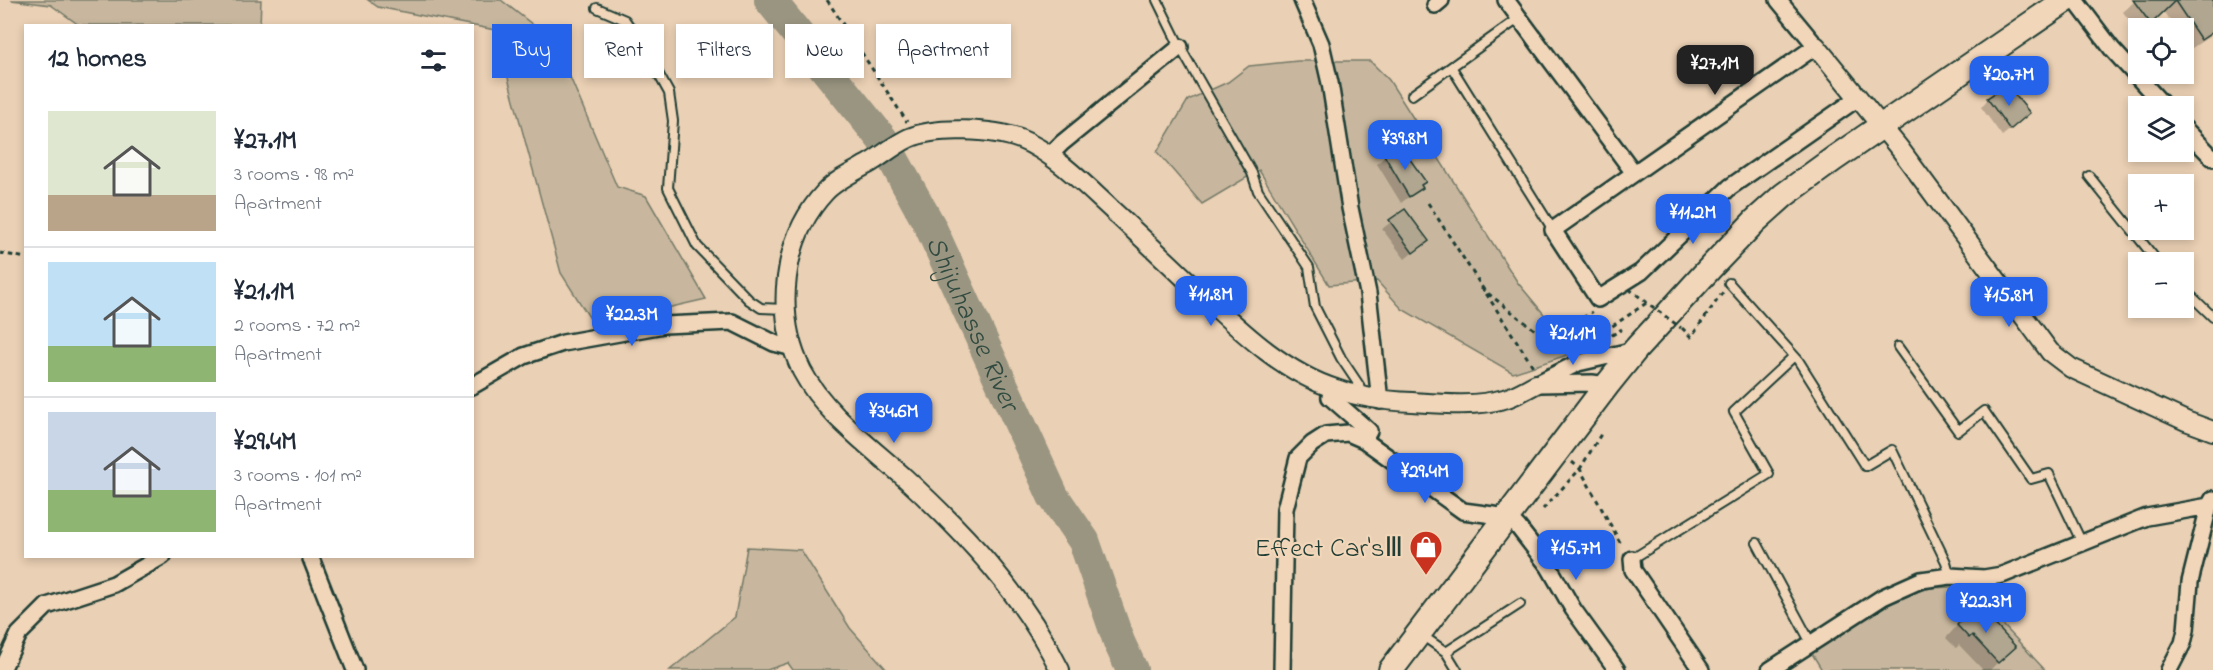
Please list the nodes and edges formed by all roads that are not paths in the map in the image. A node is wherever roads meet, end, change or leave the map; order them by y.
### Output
1 (1157, 0) edge
2 (1302, 0) edge
3 (1506, 0) edge
4 (1778, 0) edge
5 (2066, 0) edge
6 (2075, 0) edge
7 (597, 8) dead end
8 (1518, 19) junction
9 (1816, 46) junction
10 (1180, 47) junction
11 (1452, 68) junction
12 (1412, 95) dead end
13 (2155, 96) edge
14 (1858, 98) junction
15 (1882, 127) junction
16 (2194, 138) edge
17 (1049, 156) junction
18 (2213, 158) edge
19 (1634, 173) junction
20 (2089, 176) dead end
21 (1553, 230) junction
22 (2150, 252) edge
23 (1730, 283) road end
24 (2194, 299) edge
25 (785, 309) junction
26 (2213, 317) edge
27 (1898, 347) dead end
28 (793, 348) junction
29 (1636, 349) junction
30 (1793, 357) junction
31 (1539, 382) junction
32 (474, 385) edge
33 (1607, 385) junction
34 (1333, 388) junction
35 (1361, 396) junction
36 (1380, 400) junction
37 (2213, 431) edge
38 (1364, 440) junction
39 (2211, 508) edge
40 (1508, 517) junction
41 (2081, 541) junction
42 (1757, 543) dead end
43 (160, 558) edge
44 (311, 558) edge
45 (1632, 559) joint
46 (1950, 576) junction
47 (1520, 604) dead end
48 (1419, 633) junction
49 (1811, 643) junction
50 (1446, 652) junction
51 (2, 670) edge
52 (354, 670) edge
53 (1060, 670) edge
54 (1282, 670) edge
55 (1391, 670) edge
56 (1457, 670) edge
57 (1617, 670) edge
58 (1701, 670) edge
59 (1770, 670) edge
60 (2169, 670) edge

1 - 10 lane
2 - 36 street
3 - 8 street
4 - 9 street
5 - 15 highway
6 - 13 street
7 - 25 lane
8 - 11 lane
8 - 19 street
9 - 14 street
9 - 19 street
10 - 17 street
10 - 35 lane
11 - 12 lane
11 - 21 lane
14 - 15 street
14 - 21 street
15 - 29 highway
15 - 37 street
16 - 18 street
17 - 25 street
17 - 34 street
19 - 21 street
20 - 22 lane
23 - 30 lane
24 - 26 lane
25 - 28 street
27 - 41 lane
28 - 32 street
28 - 53 street
29 - 31 street
29 - 33 highway
30 - 45 lane
30 - 46 lane
31 - 33 street
31 - 36 street
33 - 40 highway
34 - 35 street
34 - 38 street
35 - 36 street
38 - 40 street
38 - 54 street
39 - 41 street
39 - 60 street
40 - 48 highway
40 - 57 street
41 - 46 street
42 - 49 lane
43 - 51 street
44 - 52 street
45 - 58 street
46 - 49 street
47 - 50 lane
48 - 50 lane
48 - 55 highway
49 - 59 street
50 - 56 lane

